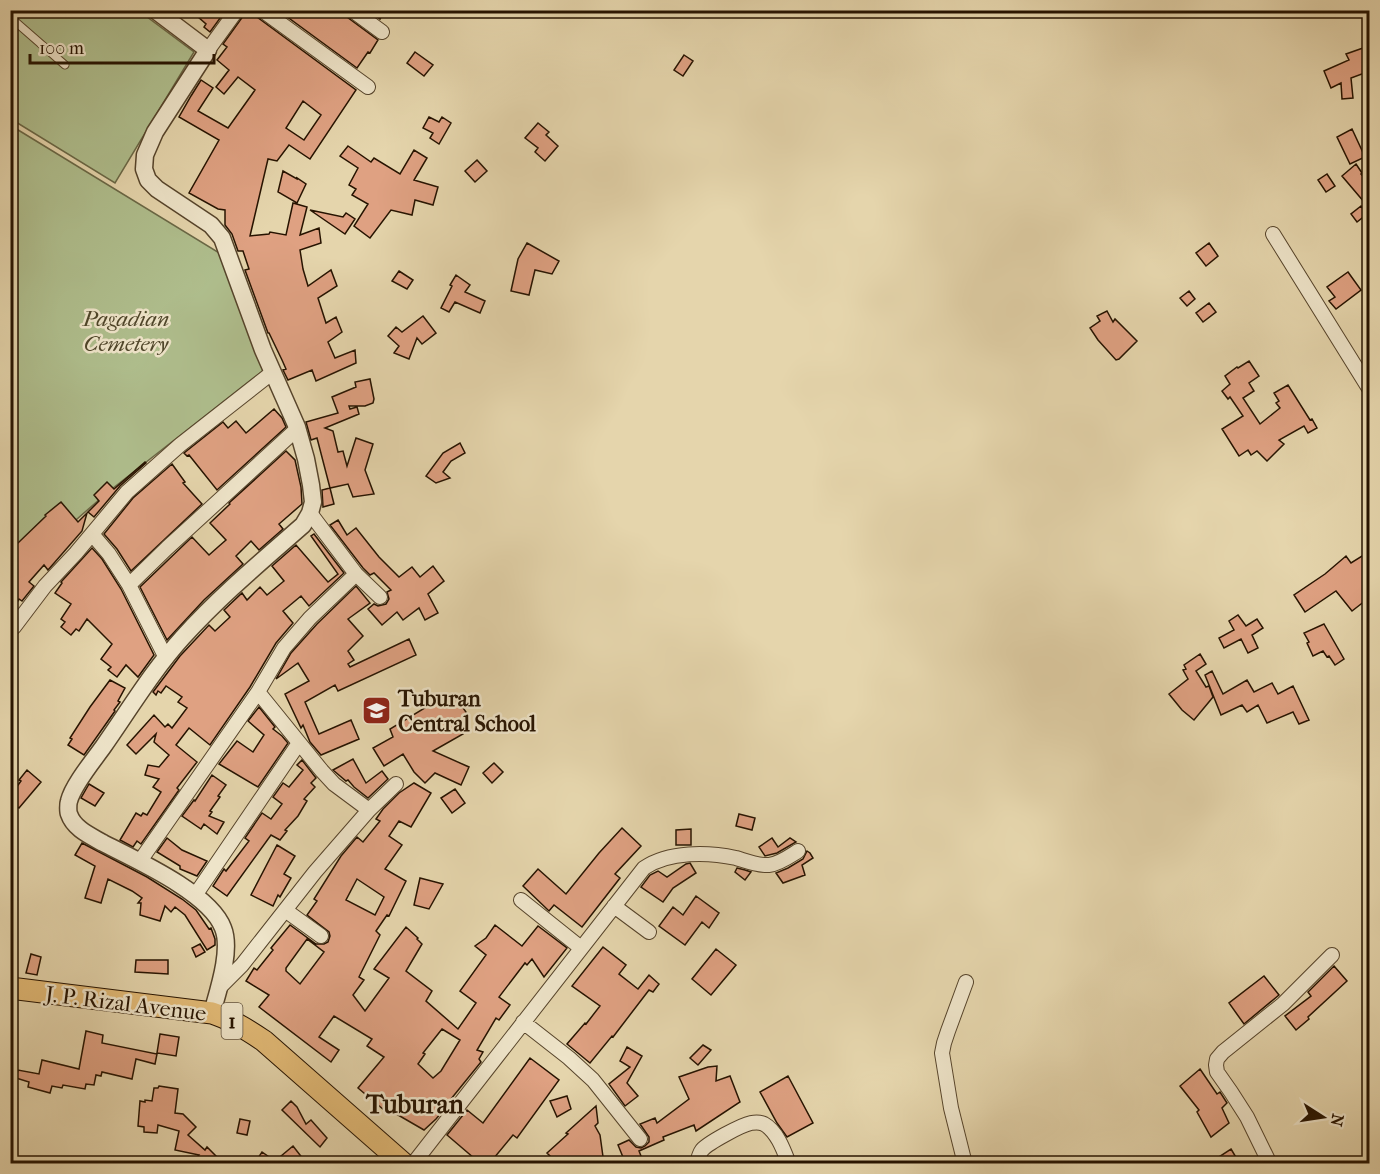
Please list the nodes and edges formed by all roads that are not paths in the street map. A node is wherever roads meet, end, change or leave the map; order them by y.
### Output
1 (155, 10) edge
2 (237, 10) edge
3 (262, 10) edge
4 (352, 10) edge
5 (10, 17) edge
6 (382, 32) dead end
7 (208, 50) junction
8 (65, 65) dead end
9 (368, 87) dead end
10 (1273, 234) dead end
11 (273, 372) junction
12 (1370, 390) edge
13 (297, 429) junction
14 (310, 513) junction
15 (92, 534) junction
16 (356, 574) junction
17 (129, 585) junction
18 (380, 597) dead end
19 (10, 629) edge
20 (166, 658) junction
21 (258, 692) junction
22 (299, 743) junction
23 (396, 784) dead end
24 (369, 810) junction
25 (798, 851) dead end
26 (140, 861) junction
27 (195, 894) junction
28 (521, 900) dead end
29 (614, 906) junction
30 (285, 910) junction
31 (650, 932) dead end
32 (321, 936) dead end
33 (580, 948) junction
34 (1332, 955) dead end
35 (966, 982) dead end
36 (220, 987) junction
37 (10, 988) edge
38 (212, 1013) junction
39 (523, 1022) junction
40 (640, 1139) dead end
41 (404, 1164) edge
42 (413, 1164) edge
43 (697, 1164) edge
44 (789, 1164) edge
45 (965, 1164) edge
46 (1270, 1164) edge

1 - 7 street
2 - 7 street
3 - 9 street
4 - 6 street
5 - 8 lane
7 - 11 street
10 - 12 street
11 - 13 street
11 - 15 street
13 - 14 street
13 - 17 street
14 - 16 street
14 - 20 street
15 - 17 street
15 - 19 street
16 - 18 street
16 - 21 street
17 - 20 street
20 - 26 street
21 - 22 street
21 - 26 street
22 - 24 street
22 - 27 street
23 - 24 street
24 - 30 street
25 - 29 street
26 - 27 street
27 - 36 street
28 - 33 street
29 - 31 street
29 - 33 street
30 - 32 street
30 - 36 street
33 - 39 street
34 - 46 street
35 - 45 street
36 - 38 street
37 - 38 main road, J. P. Rizal Avenue / 1
38 - 41 main road, J. P. Rizal Avenue / 1
39 - 40 street
39 - 42 street
43 - 44 street

